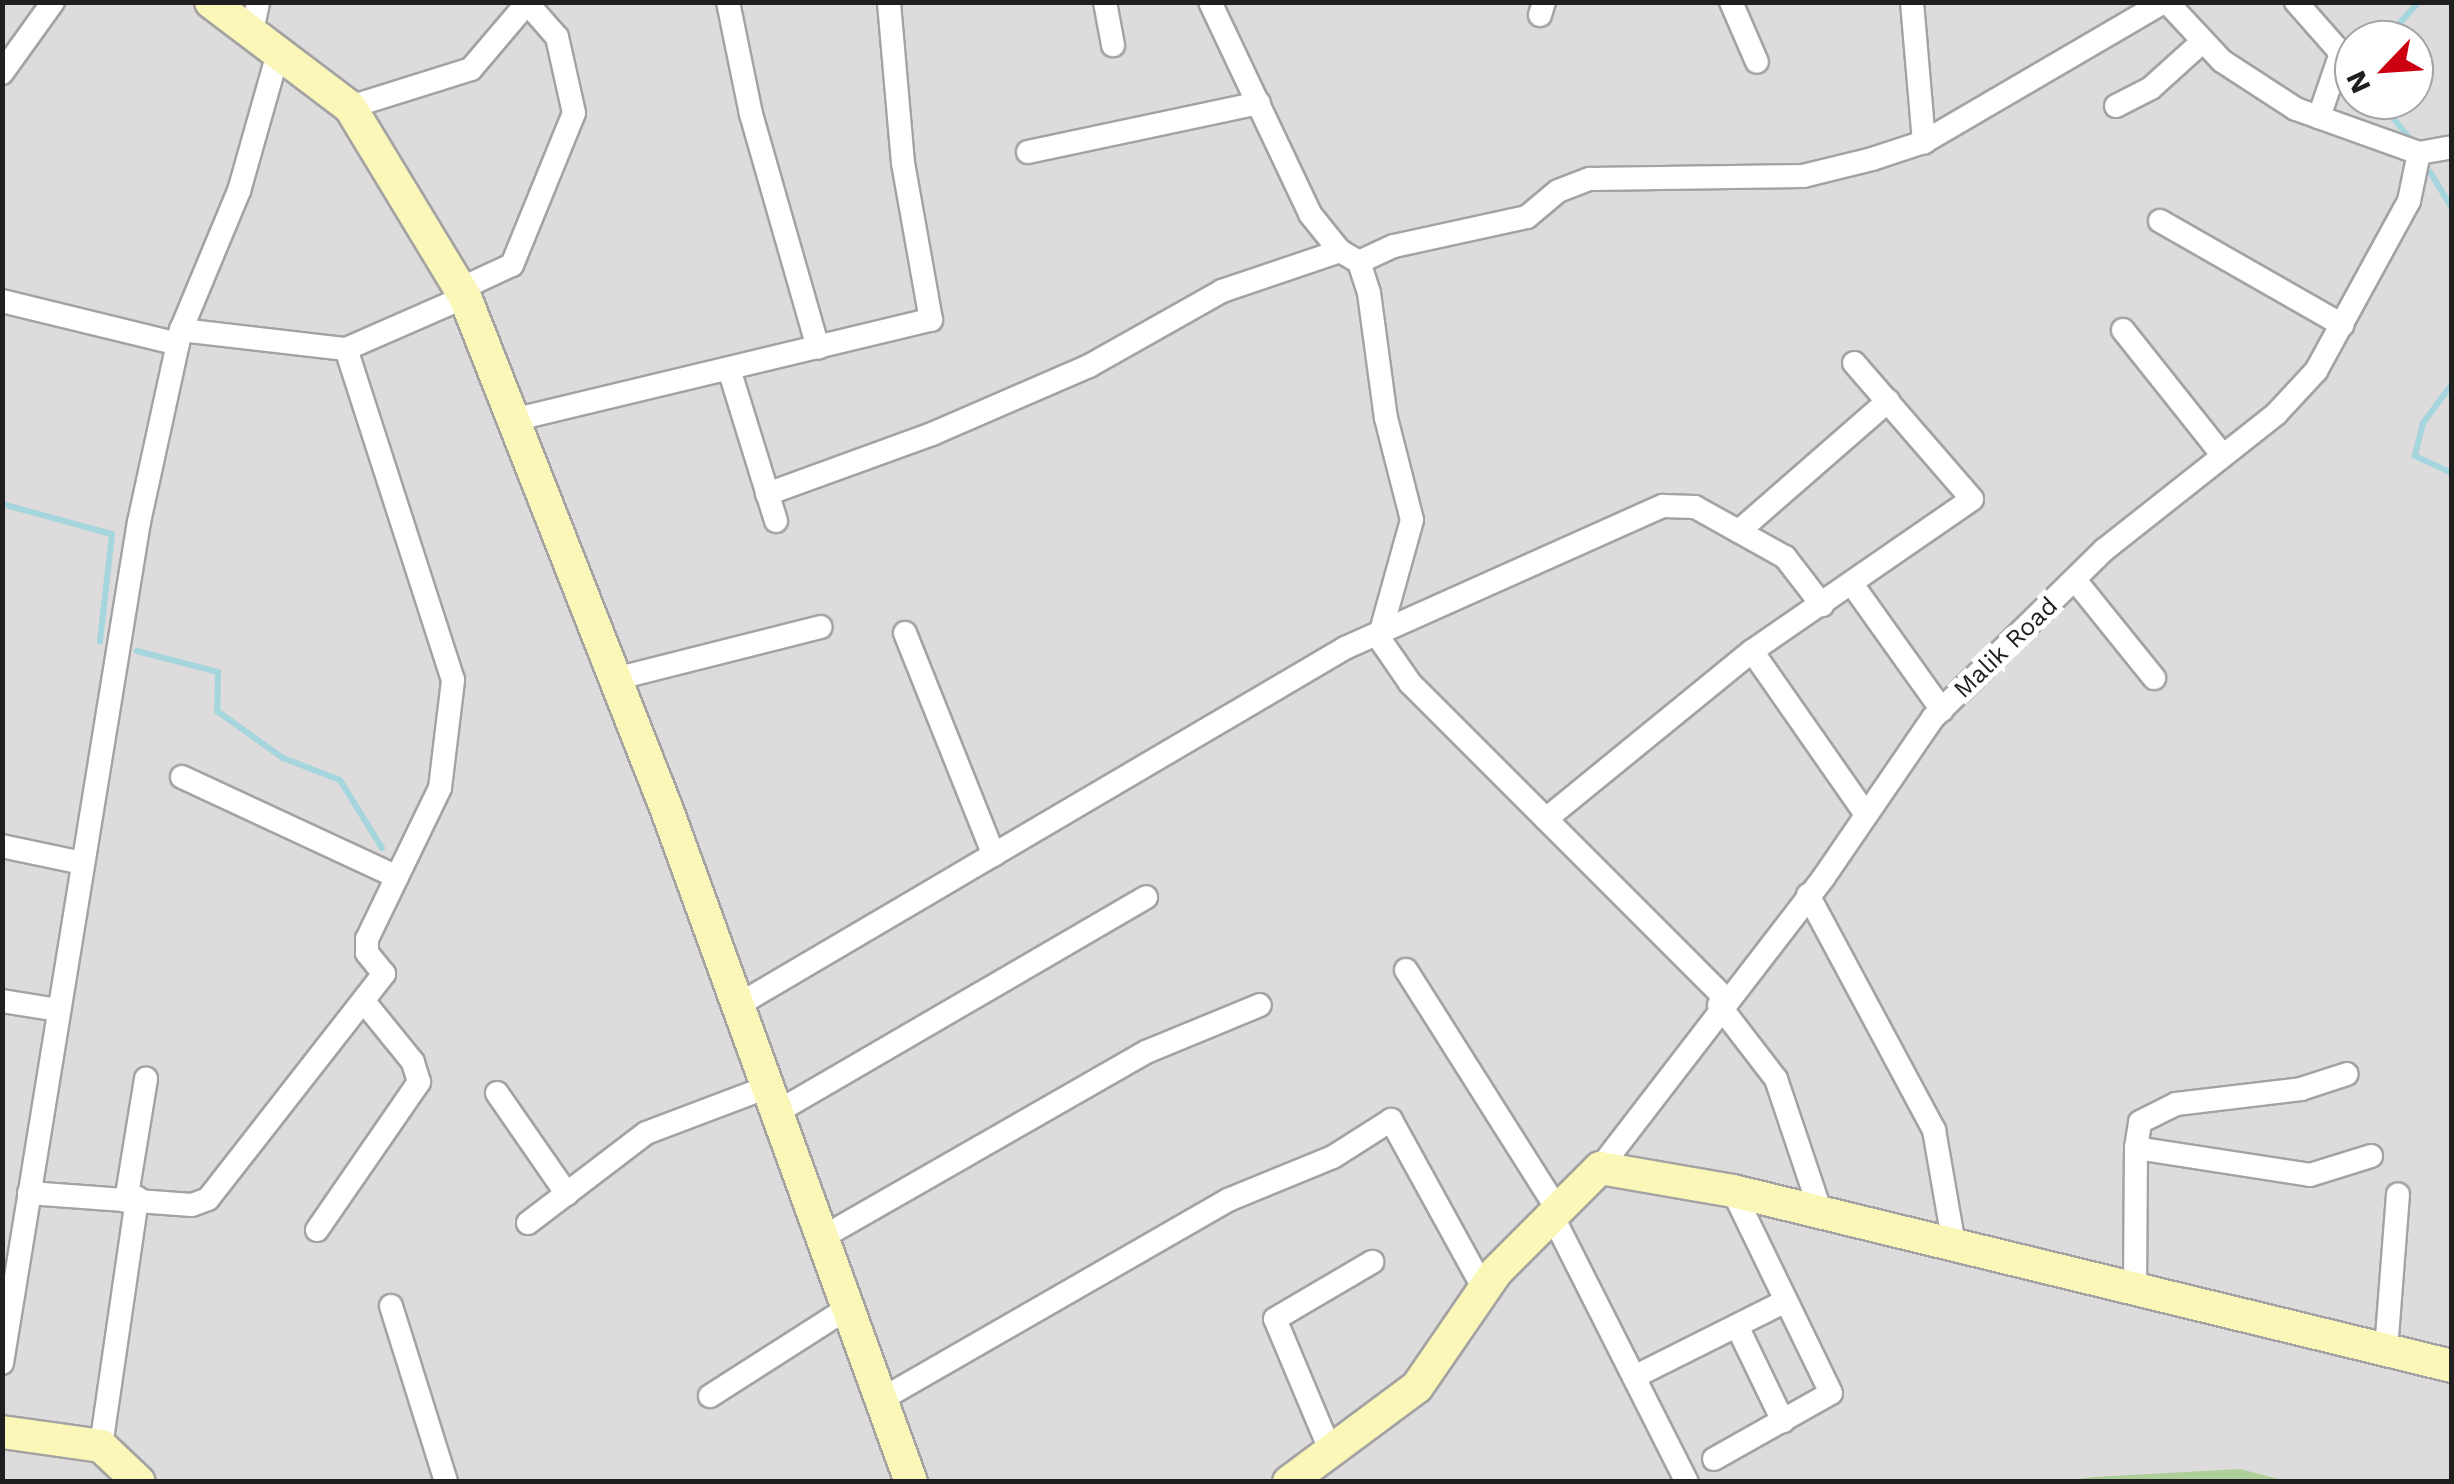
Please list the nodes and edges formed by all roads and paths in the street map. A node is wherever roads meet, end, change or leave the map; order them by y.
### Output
1 (54, 2) edge
2 (211, 2) edge
3 (258, 2) edge
4 (728, 2) edge
5 (889, 2) edge
6 (1105, 2) edge
7 (1210, 2) edge
8 (1731, 2) edge
9 (1912, 2) edge
10 (2166, 2) edge
11 (2296, 2) edge
12 (528, 3) edge
13 (2203, 41) junction
14 (265, 44) junction
15 (1113, 44) dead end
16 (1757, 62) dead end
17 (2, 73) edge
18 (1258, 104) junction
19 (2116, 106) dead end
20 (350, 108) junction
21 (2320, 117) junction
22 (1924, 142) junction
23 (2452, 148) edge
24 (1028, 152) dead end
25 (2424, 152) junction
26 (2452, 170) edge
27 (2160, 221) dead end
28 (1349, 256) junction
29 (462, 293) junction
30 (2, 301) edge
31 (2342, 325) junction
32 (2124, 330) dead end
33 (179, 337) junction
34 (818, 348) junction
35 (346, 349) junction
36 (1854, 363) dead end
37 (729, 369) junction
38 (1888, 401) junction
39 (513, 420) junction
40 (2221, 453) junction
41 (767, 494) junction
42 (776, 522) dead end
43 (1739, 531) junction
44 (2075, 580) junction
45 (1852, 584) junction
46 (1822, 605) junction
47 (822, 627) dead end
48 (905, 633) dead end
49 (1379, 638) junction
50 (1752, 652) junction
51 (2154, 678) dead end
52 (615, 680) junction
53 (1942, 710) junction
54 (182, 777) dead end
55 (1865, 813) junction
56 (1546, 820) junction
57 (2, 846) edge
58 (994, 855) junction
59 (82, 863) junction
60 (397, 877) junction
61 (1808, 895) junction
62 (1146, 897) dead end
63 (1406, 970) dead end
64 (2, 1000) edge
65 (1722, 1001) junction
66 (365, 1003) junction
67 (738, 1005) junction
68 (1260, 1005) dead end
69 (58, 1010) junction
70 (2347, 1074) dead end
71 (146, 1079) dead end
72 (497, 1092) dead end
73 (773, 1099) junction
74 (2136, 1148) junction
75 (2371, 1156) dead end
76 (1600, 1168) junction
77 (1732, 1191) junction
78 (29, 1192) junction
79 (567, 1194) junction
80 (2398, 1194) dead end
81 (132, 1200) junction
82 (1554, 1210) junction
83 (1820, 1213) junction
84 (528, 1223) dead end
85 (318, 1230) dead end
86 (823, 1237) junction
87 (1954, 1246) junction
88 (1372, 1262) dead end
89 (1484, 1289) junction
90 (2136, 1290) junction
91 (1786, 1302) junction
92 (391, 1306) dead end
93 (848, 1307) junction
94 (1736, 1326) junction
95 (2386, 1350) junction
96 (2, 1363) edge
97 (2452, 1366) edge
98 (1634, 1376) junction
99 (710, 1396) dead end
100 (882, 1399) junction
101 (1783, 1420) junction
102 (2, 1432) edge
103 (101, 1446) junction
104 (1332, 1452) junction
105 (1714, 1459) dead end
106 (139, 1482) edge
107 (446, 1482) edge
108 (911, 1482) edge
109 (1288, 1482) edge
110 (1687, 1482) edge

1 - 17 street
2 - 14 street
3 - 14 street
4 - 34 street
5 - 34 street
6 - 15 street
7 - 18 street
8 - 16 street
9 - 22 street
10 - 13 street
10 - 22 street
11 - 21 street
12 - 20 street
12 - 29 street
13 - 19 street
13 - 21 street
14 - 20 street
14 - 33 street
18 - 24 street
18 - 28 street
20 - 29 street
21 - 25 street
22 - 28 street
23 - 25 street
25 - 26 street
25 - 31 street, Malik Road
27 - 31 street
28 - 41 street
28 - 49 street
29 - 35 street
29 - 39 street
30 - 33 street
31 - 40 street, Malik Road
32 - 40 street
33 - 35 street
33 - 59 street
34 - 37 street
35 - 60 street
36 - 38 street
37 - 39 street
37 - 41 street
38 - 43 street
38 - 45 street
39 - 52 street
40 - 44 street, Malik Road
41 - 42 street
43 - 46 street
43 - 49 street
44 - 51 street
44 - 53 street, Malik Road
45 - 46 street
45 - 53 street
46 - 50 street
47 - 52 street
48 - 58 street
49 - 56 street
49 - 58 street
50 - 55 street
50 - 56 street
52 - 67 street
53 - 55 street, Malik Road
54 - 60 street
55 - 61 street, Malik Road
56 - 65 street
57 - 59 street
58 - 67 street
59 - 69 street
60 - 66 street
61 - 65 street, Malik Road
61 - 87 street
62 - 73 street
63 - 82 street
64 - 69 street
65 - 76 street, Malik Road
65 - 83 street
66 - 81 street
66 - 85 street
67 - 73 street
68 - 86 street
69 - 78 street
70 - 74 street
71 - 81 street
72 - 79 street
73 - 79 street
73 - 86 street
74 - 75 street
74 - 90 street
76 - 77 street
76 - 82 street
77 - 83 street
77 - 91 street
78 - 81 street
78 - 96 street
79 - 84 street
80 - 95 street
81 - 103 street
82 - 89 street
82 - 98 street
83 - 87 street
86 - 93 street
87 - 90 street
88 - 104 street
89 - 100 street
89 - 104 street
90 - 95 street
91 - 94 street
91 - 101 street
92 - 107 street
93 - 99 street
93 - 100 street
94 - 98 street
94 - 101 street
95 - 97 street
98 - 110 street
100 - 108 street
101 - 105 street
102 - 103 street
103 - 106 street
104 - 109 street

